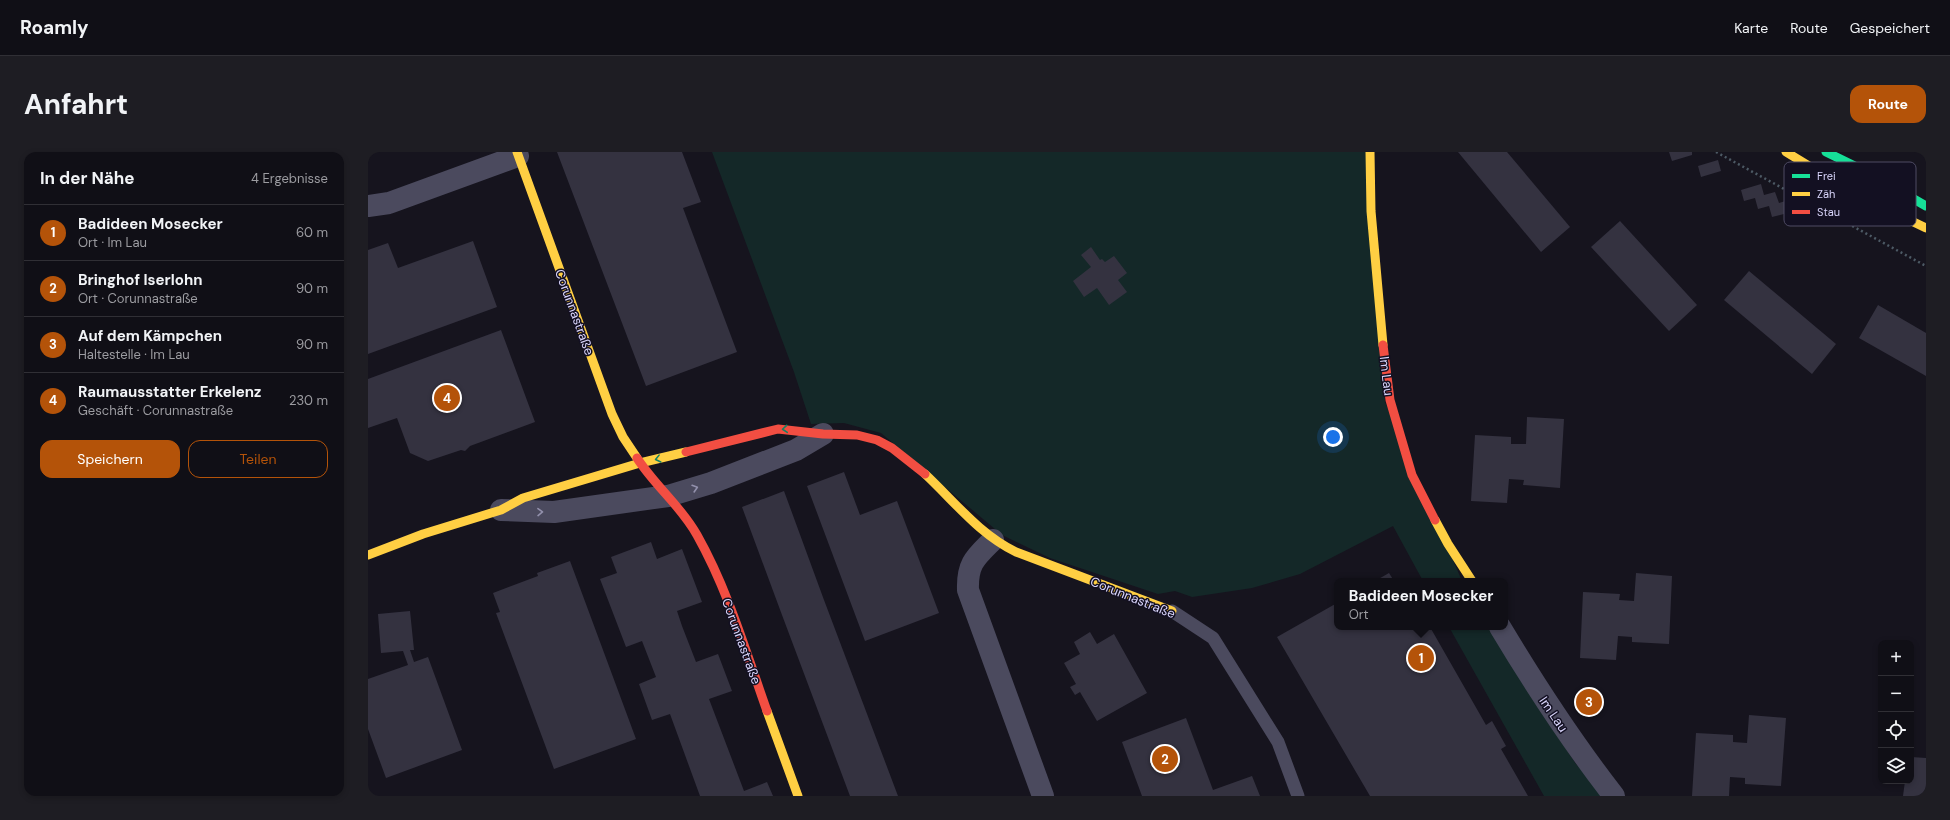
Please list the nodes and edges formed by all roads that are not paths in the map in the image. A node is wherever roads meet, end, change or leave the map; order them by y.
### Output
1 (1370, 152) edge
2 (1786, 152) edge
3 (1826, 152) edge
4 (518, 154) edge
5 (1802, 162) edge
6 (1846, 162) edge
7 (1916, 200) edge
8 (368, 206) edge
9 (1926, 206) edge
10 (1916, 223) edge
11 (1926, 228) edge
12 (823, 434) junction
13 (640, 463) junction
14 (668, 496) junction
15 (501, 510) junction
16 (993, 540) junction
17 (368, 555) edge
18 (1470, 578) edge
19 (1172, 611) joint
20 (1502, 630) edge
21 (798, 796) edge
22 (1043, 796) edge
23 (1298, 796) edge
24 (1614, 796) edge

1 - 18 street, Im Lau
2 - 5 street
3 - 6 street
4 - 8 street, Corunnastraße
4 - 13 street, Corunnastraße
7 - 9 street
10 - 11 street
12 -> 13 street, Corunnastraße
14 -> 12 street, Corunnastraße
12 - 16 street, Corunnastraße
13 - 14 street, Corunnastraße
13 - 15 street, Corunnastraße
15 -> 14 street, Corunnastraße
14 - 21 street, Corunnastraße
15 - 17 street, Corunnastraße
16 - 19 street, Corunnastraße
16 - 22 street
19 - 23 lane, Corunnastraße
20 - 24 street, Im Lau

